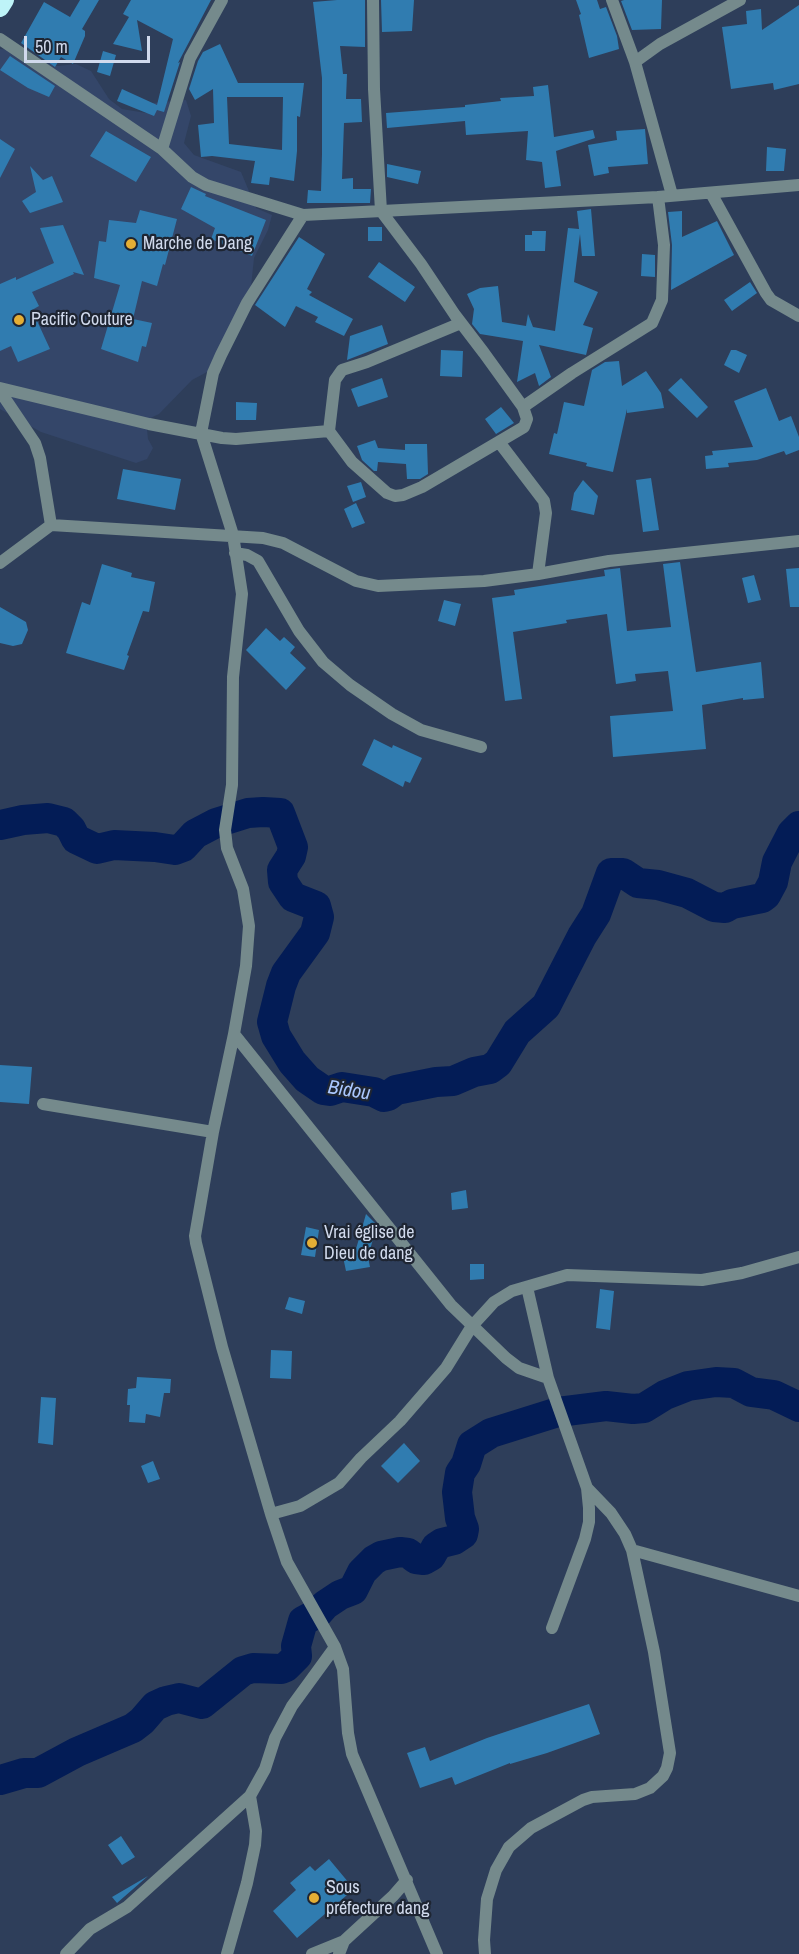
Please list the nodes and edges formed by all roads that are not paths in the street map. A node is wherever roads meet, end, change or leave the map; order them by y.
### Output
1 (5, 0) edge
2 (222, 0) edge
3 (373, 0) edge
4 (612, 0) edge
5 (740, 0) edge
6 (0, 8) edge
7 (0, 39) edge
8 (635, 62) junction
9 (162, 149) junction
10 (799, 184) edge
11 (711, 193) junction
12 (672, 195) junction
13 (658, 197) junction
14 (381, 211) junction
15 (303, 214) junction
16 (799, 316) edge
17 (461, 323) junction
18 (0, 389) edge
19 (523, 407) junction
20 (329, 431) junction
21 (201, 433) junction
22 (499, 442) junction
23 (51, 525) junction
24 (233, 535) junction
25 (799, 541) edge
26 (235, 553) junction
27 (0, 563) edge
28 (538, 574) junction
29 (481, 747) dead end
30 (234, 1034) junction
31 (43, 1104) dead end
32 (213, 1132) junction
33 (799, 1257) edge
34 (527, 1287) junction
35 (472, 1326) junction
36 (548, 1378) junction
37 (586, 1488) junction
38 (270, 1514) junction
39 (632, 1550) junction
40 (799, 1596) edge
41 (552, 1628) dead end
42 (335, 1647) junction
43 (250, 1796) junction
44 (407, 1880) junction
45 (344, 1941) junction
46 (66, 1954) edge
47 (227, 1954) edge
48 (312, 1954) edge
49 (339, 1954) edge
50 (437, 1954) edge
51 (485, 1954) edge

1 - 6 highway
2 - 9 street
3 - 14 street
4 - 8 street
5 - 8 street
7 - 9 street
8 - 12 street
9 - 15 street
10 - 11 street
11 - 12 street
11 - 16 street
12 - 13 street
13 - 14 street
13 - 19 street
14 - 15 street
14 - 17 street
15 - 21 street
17 - 19 street
17 - 20 street
18 - 21 street
18 - 23 street
19 - 22 street
20 - 21 street
20 - 22 street
21 - 24 street
22 - 28 street
23 - 24 street
23 - 27 street
24 - 26 street
24 - 28 street
25 - 28 street
26 - 29 street
26 - 30 street
30 - 32 street
30 - 35 street
31 - 32 street
32 - 38 street
33 - 34 street
34 - 35 street
34 - 36 street
35 - 36 street
35 - 38 street
36 - 37 street
37 - 39 street
37 - 41 street
38 - 42 street
39 - 40 street
39 - 51 street
42 - 43 street
42 - 44 street
43 - 46 street
43 - 47 street
44 - 45 street
44 - 50 street
45 - 48 street
45 - 49 street

